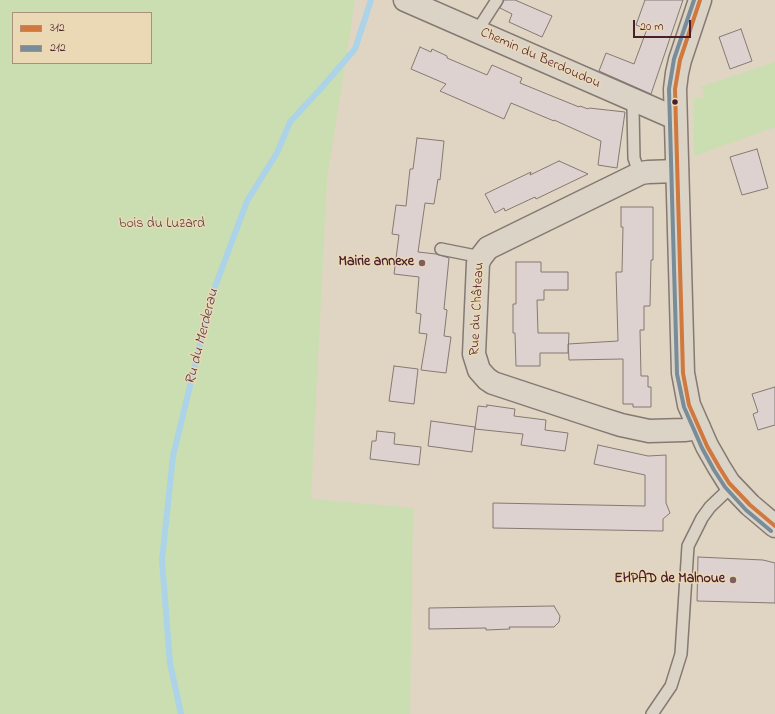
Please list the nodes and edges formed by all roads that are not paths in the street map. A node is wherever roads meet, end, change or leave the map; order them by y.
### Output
1 (405, 0) edge
2 (496, 0) edge
3 (700, 0) edge
4 (477, 31) junction
5 (636, 101) junction
6 (675, 118) junction
7 (677, 171) junction
8 (641, 173) junction
9 (441, 249) dead end
10 (481, 257) junction
11 (699, 428) junction
12 (732, 486) junction
13 (775, 526) edge
14 (652, 714) edge

1 - 4 street, Chemin du Berdoudou
2 - 4 lane
3 - 6 street
4 - 5 street, Chemin du Berdoudou
5 - 6 street, Chemin du Berdoudou
5 - 8 lane
6 - 7 street
7 - 8 street, Rue du Château
7 - 11 street
8 - 10 street, Rue du Château
9 - 10 lane
10 - 11 street, Rue du Château
11 - 12 street
12 - 13 street
12 - 14 lane

